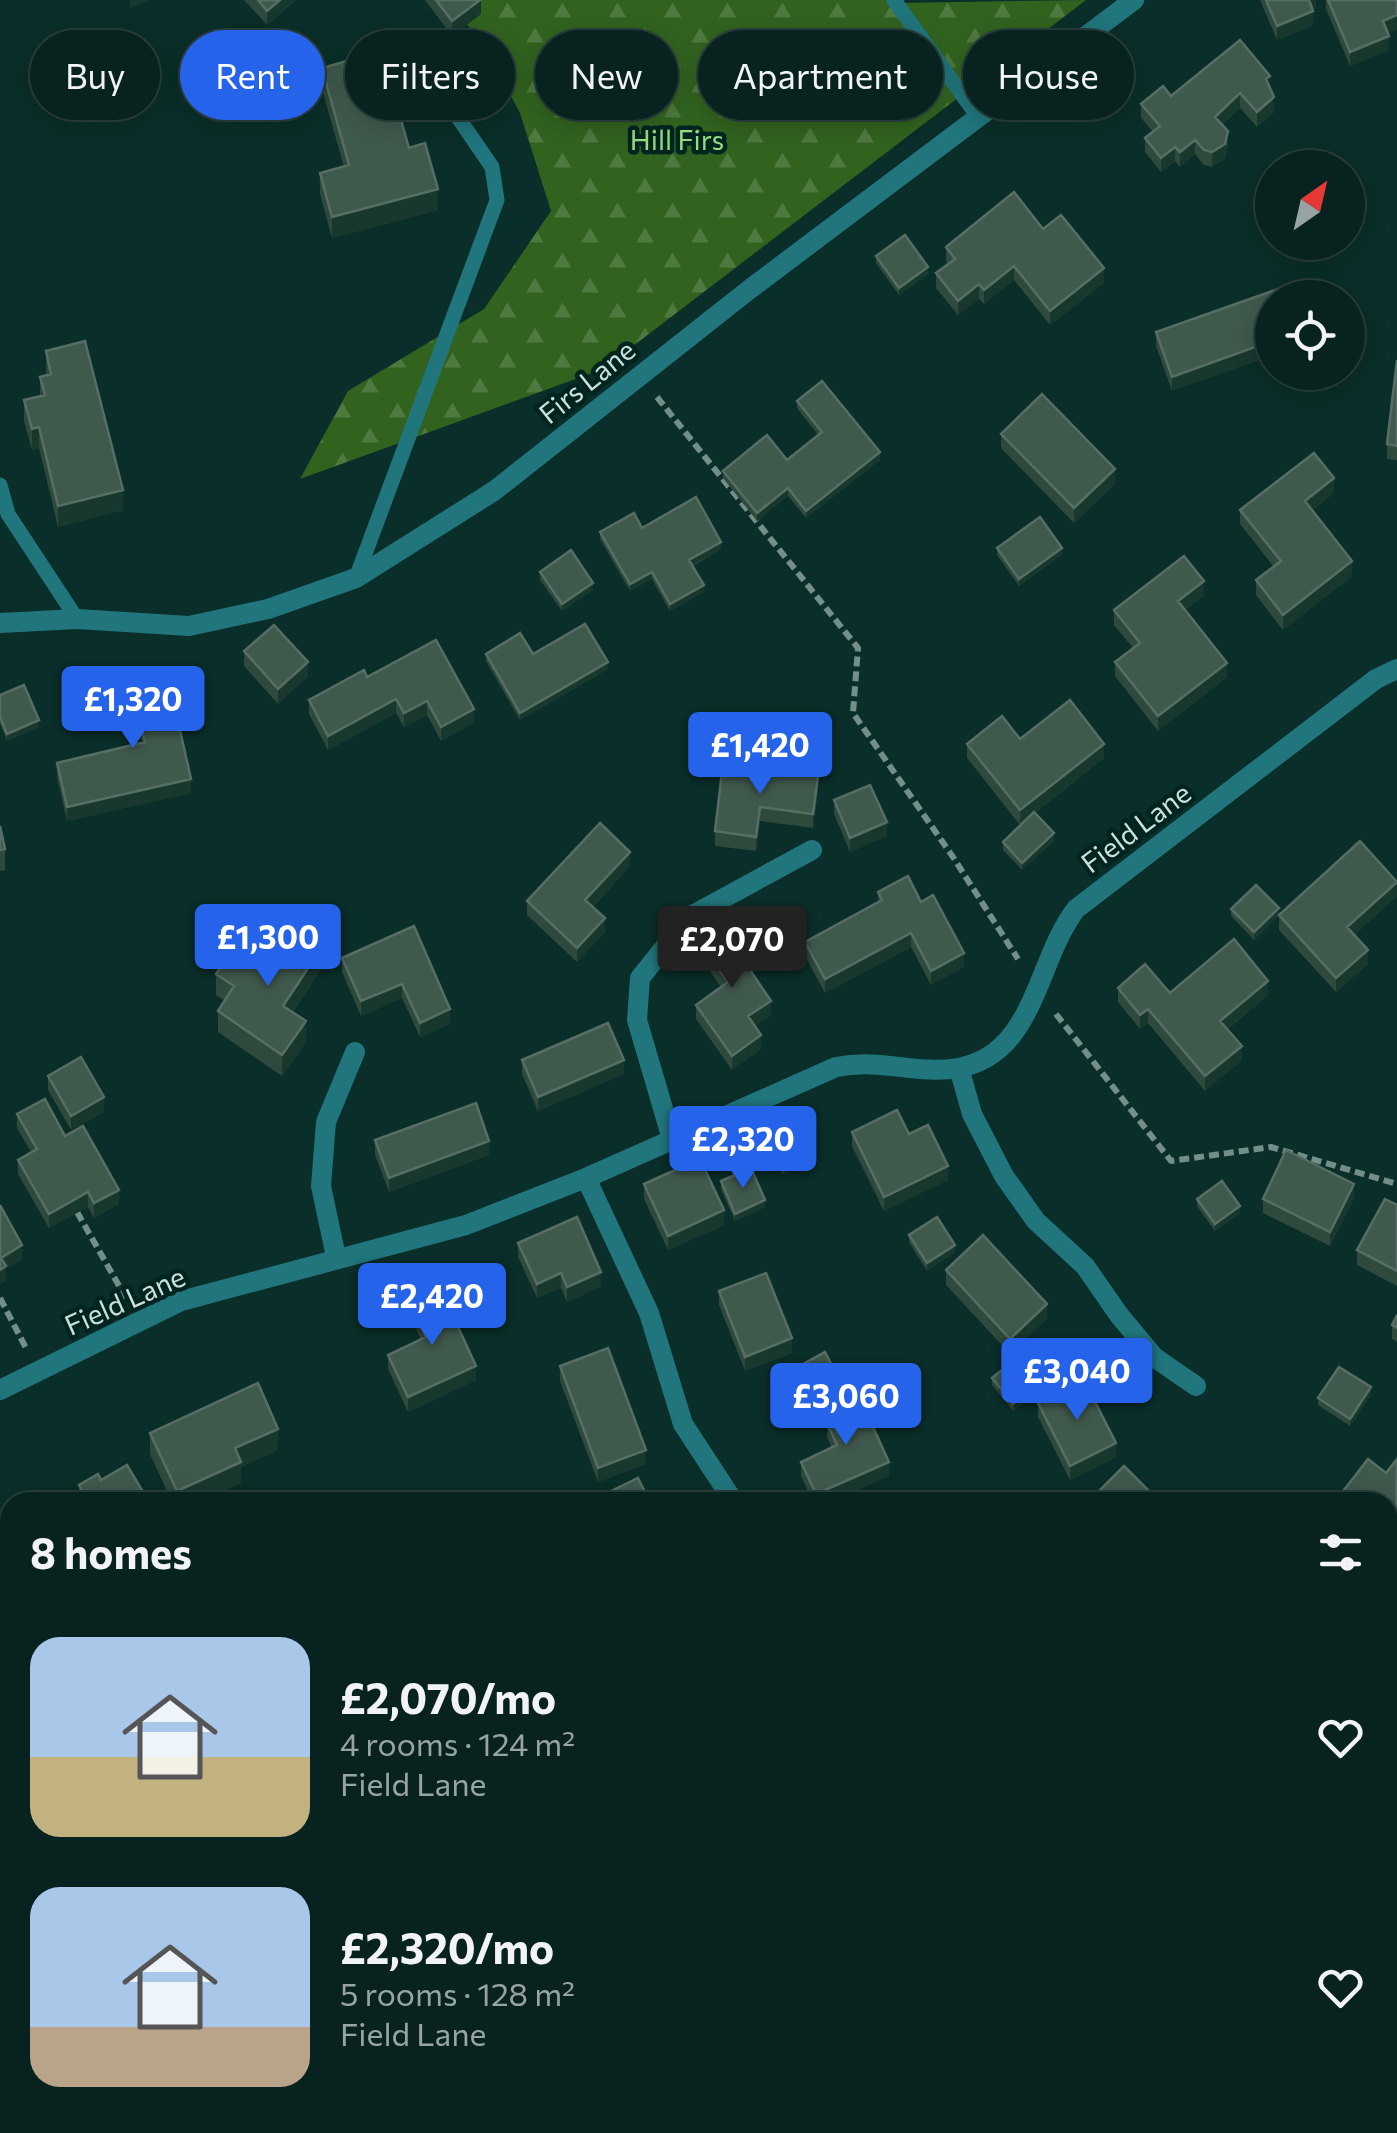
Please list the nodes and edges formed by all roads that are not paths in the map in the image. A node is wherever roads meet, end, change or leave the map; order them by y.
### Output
1 (894, 0) edge
2 (1134, 0) edge
3 (1095, 30) edge
4 (963, 96) edge
5 (460, 120) edge
6 (976, 120) edge
7 (0, 485) edge
8 (356, 578) junction
9 (76, 619) junction
10 (0, 623) edge
11 (1397, 670) edge
12 (812, 850) dead end
13 (355, 1052) dead end
14 (959, 1068) junction
15 (672, 1139) junction
16 (586, 1178) junction
17 (336, 1258) junction
18 (1196, 1386) dead end
19 (0, 1390) edge
20 (727, 1492) edge

1 - 4 lane
2 - 3 street, Firs Lane
5 - 8 lane
6 - 8 street, Firs Lane
7 - 9 lane
8 - 9 street, Firs Lane
9 - 10 street, Firs Lane
11 - 14 street, Field Lane
12 - 15 street
13 - 17 street
14 - 15 street, Field Lane
14 - 18 street
15 - 16 street, Field Lane
16 - 17 street, Field Lane
16 - 20 street
17 - 19 street, Field Lane

